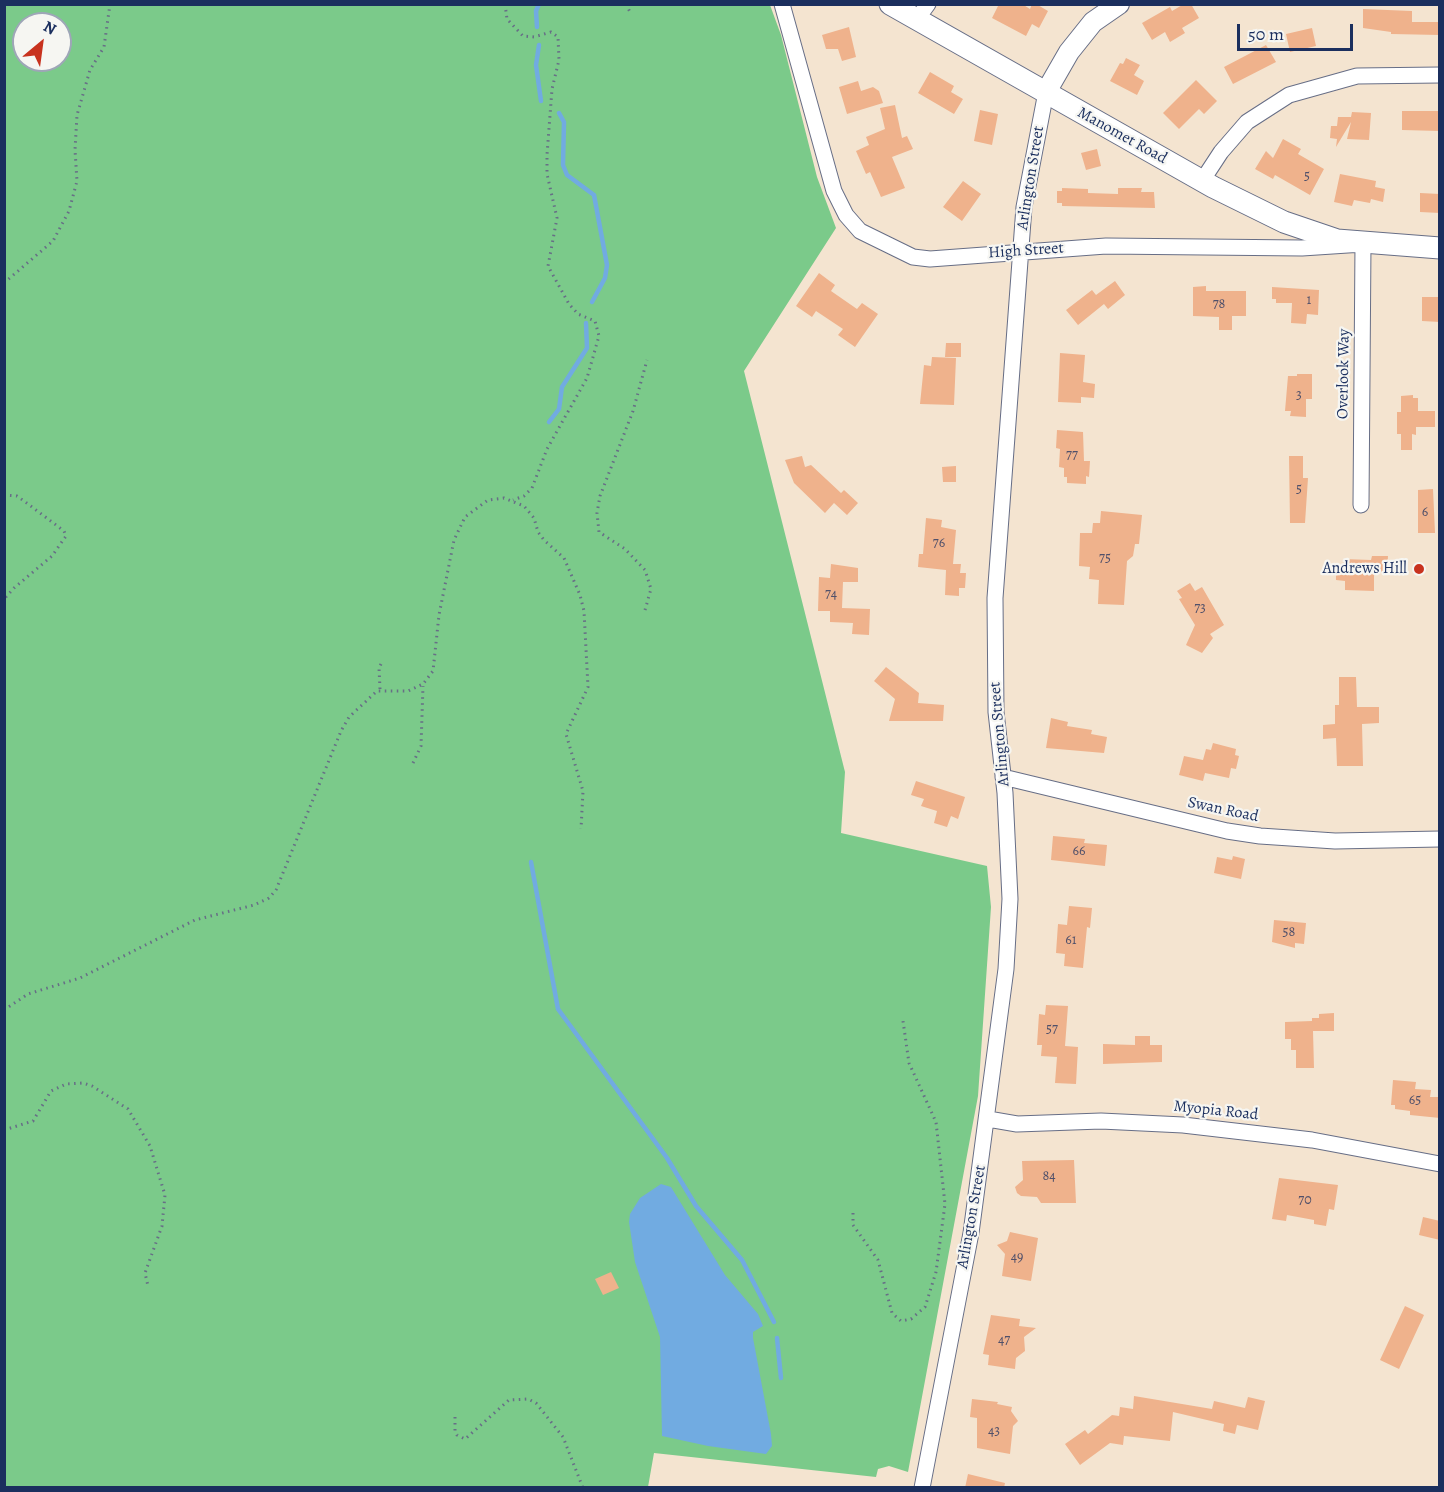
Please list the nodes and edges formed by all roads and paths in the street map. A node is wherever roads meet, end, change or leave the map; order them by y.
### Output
1 (110, 4) edge
2 (505, 4) edge
3 (626, 4) edge
4 (782, 4) edge
5 (890, 4) edge
6 (1119, 4) edge
7 (630, 12) dead end
8 (923, 12) edge
9 (1440, 75) edge
10 (1046, 92) junction
11 (1202, 181) junction
12 (1363, 244) junction
13 (1440, 248) edge
14 (1020, 252) junction
15 (4, 283) edge
16 (646, 360) dead end
17 (4, 495) edge
18 (513, 500) junction
19 (1360, 505) dead end
20 (5, 597) edge
21 (4, 604) edge
22 (645, 609) dead end
23 (383, 660) dead end
24 (423, 684) junction
25 (381, 691) junction
26 (413, 763) dead end
27 (1003, 777) junction
28 (581, 829) dead end
29 (1440, 839) edge
30 (4, 1010) edge
31 (903, 1021) dead end
32 (988, 1119) junction
33 (4, 1130) edge
34 (1440, 1164) edge
35 (853, 1213) dead end
36 (148, 1286) dead end
37 (455, 1417) dead end
38 (583, 1488) edge
39 (922, 1488) edge

1 - 15 path
2 - 18 path
3 - 7 path
4 - 14 street, High Street
5 - 8 main road, Manomet Road
6 - 10 street, Arlington Street
8 - 10 main road, Manomet Road
9 - 11 street
10 - 11 main road, Manomet Road
10 - 14 street, Arlington Street
11 - 12 main road, Manomet Road
12 - 13 main road, High Street
12 - 14 street, High Street
12 - 19 street, Overlook Way
14 - 27 street, Arlington Street
16 - 22 path
17 - 20 path
18 - 24 path
18 - 28 path
20 - 21 path
23 - 25 path
24 - 25 path
24 - 26 path
25 - 30 path
27 - 29 street, Swan Road
27 - 32 street, Arlington Street
31 - 35 path
32 - 34 street, Myopia Road
32 - 39 street, Arlington Street
33 - 36 path
37 - 38 path

